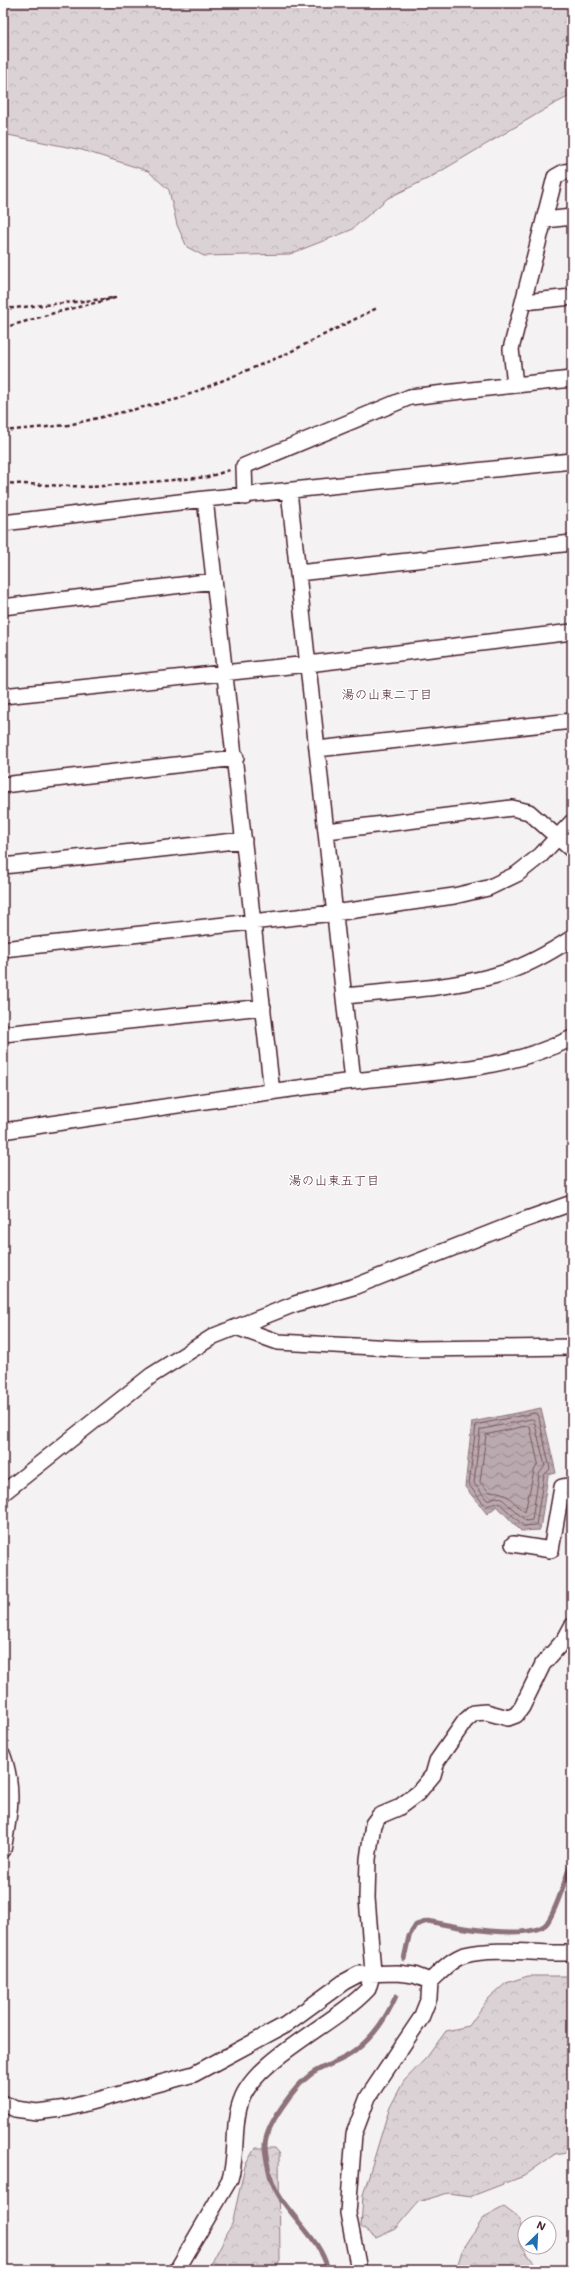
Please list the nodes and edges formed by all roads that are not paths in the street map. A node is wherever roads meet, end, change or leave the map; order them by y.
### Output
1 (572, 171) edge
2 (572, 217) edge
3 (545, 220) junction
4 (572, 297) edge
5 (524, 302) junction
6 (572, 379) edge
7 (515, 385) junction
8 (572, 461) edge
9 (289, 491) junction
10 (245, 497) junction
11 (206, 499) junction
12 (3, 523) edge
13 (572, 543) edge
14 (298, 573) junction
15 (214, 581) junction
16 (3, 607) edge
17 (572, 632) edge
18 (308, 664) junction
19 (226, 672) junction
20 (3, 696) edge
21 (572, 721) edge
22 (317, 749) junction
23 (236, 758) junction
24 (3, 785) edge
25 (572, 822) edge
26 (327, 830) junction
27 (558, 836) junction
28 (244, 840) junction
29 (572, 850) edge
30 (3, 866) edge
31 (334, 913) junction
32 (254, 922) junction
33 (572, 938) edge
34 (3, 949) edge
35 (344, 996) junction
36 (263, 1007) junction
37 (3, 1034) edge
38 (572, 1038) edge
39 (353, 1081) junction
40 (272, 1092) junction
41 (3, 1131) edge
42 (572, 1203) edge
43 (236, 1327) junction
44 (572, 1347) edge
45 (572, 1485) edge
46 (3, 1493) edge
47 (513, 1544) dead end
48 (572, 1626) edge
49 (3, 1756) edge
50 (3, 1850) edge
51 (572, 1953) edge
52 (373, 1972) junction
53 (430, 1981) junction
54 (3, 2103) edge
55 (177, 2270) edge
56 (359, 2270) edge

1 - 3 street
2 - 3 street
3 - 5 street
4 - 5 street
5 - 7 street
6 - 7 street
7 - 10 street
8 - 9 street
9 - 10 street
9 - 14 street
10 - 11 street
11 - 12 street
11 - 15 street
13 - 14 street
14 - 18 street
15 - 16 street
15 - 19 street
17 - 18 street
18 - 19 street
18 - 22 street
19 - 20 street
19 - 23 street
21 - 22 street
22 - 26 street
23 - 24 street
23 - 28 street
25 - 27 street
26 - 27 street
26 - 31 street
27 - 29 street
27 - 31 street
28 - 30 street
28 - 32 street
31 - 32 street
31 - 35 street
32 - 34 street
32 - 36 street
33 - 35 street
35 - 39 street
36 - 37 street
36 - 40 street
38 - 39 street
39 - 40 street
40 - 41 street
42 - 43 street
43 - 44 street
43 - 46 street
45 - 47 street
48 - 52 street
49 - 50 street
51 - 53 street
52 - 53 street
52 - 54 street
52 - 55 street
53 - 56 street

